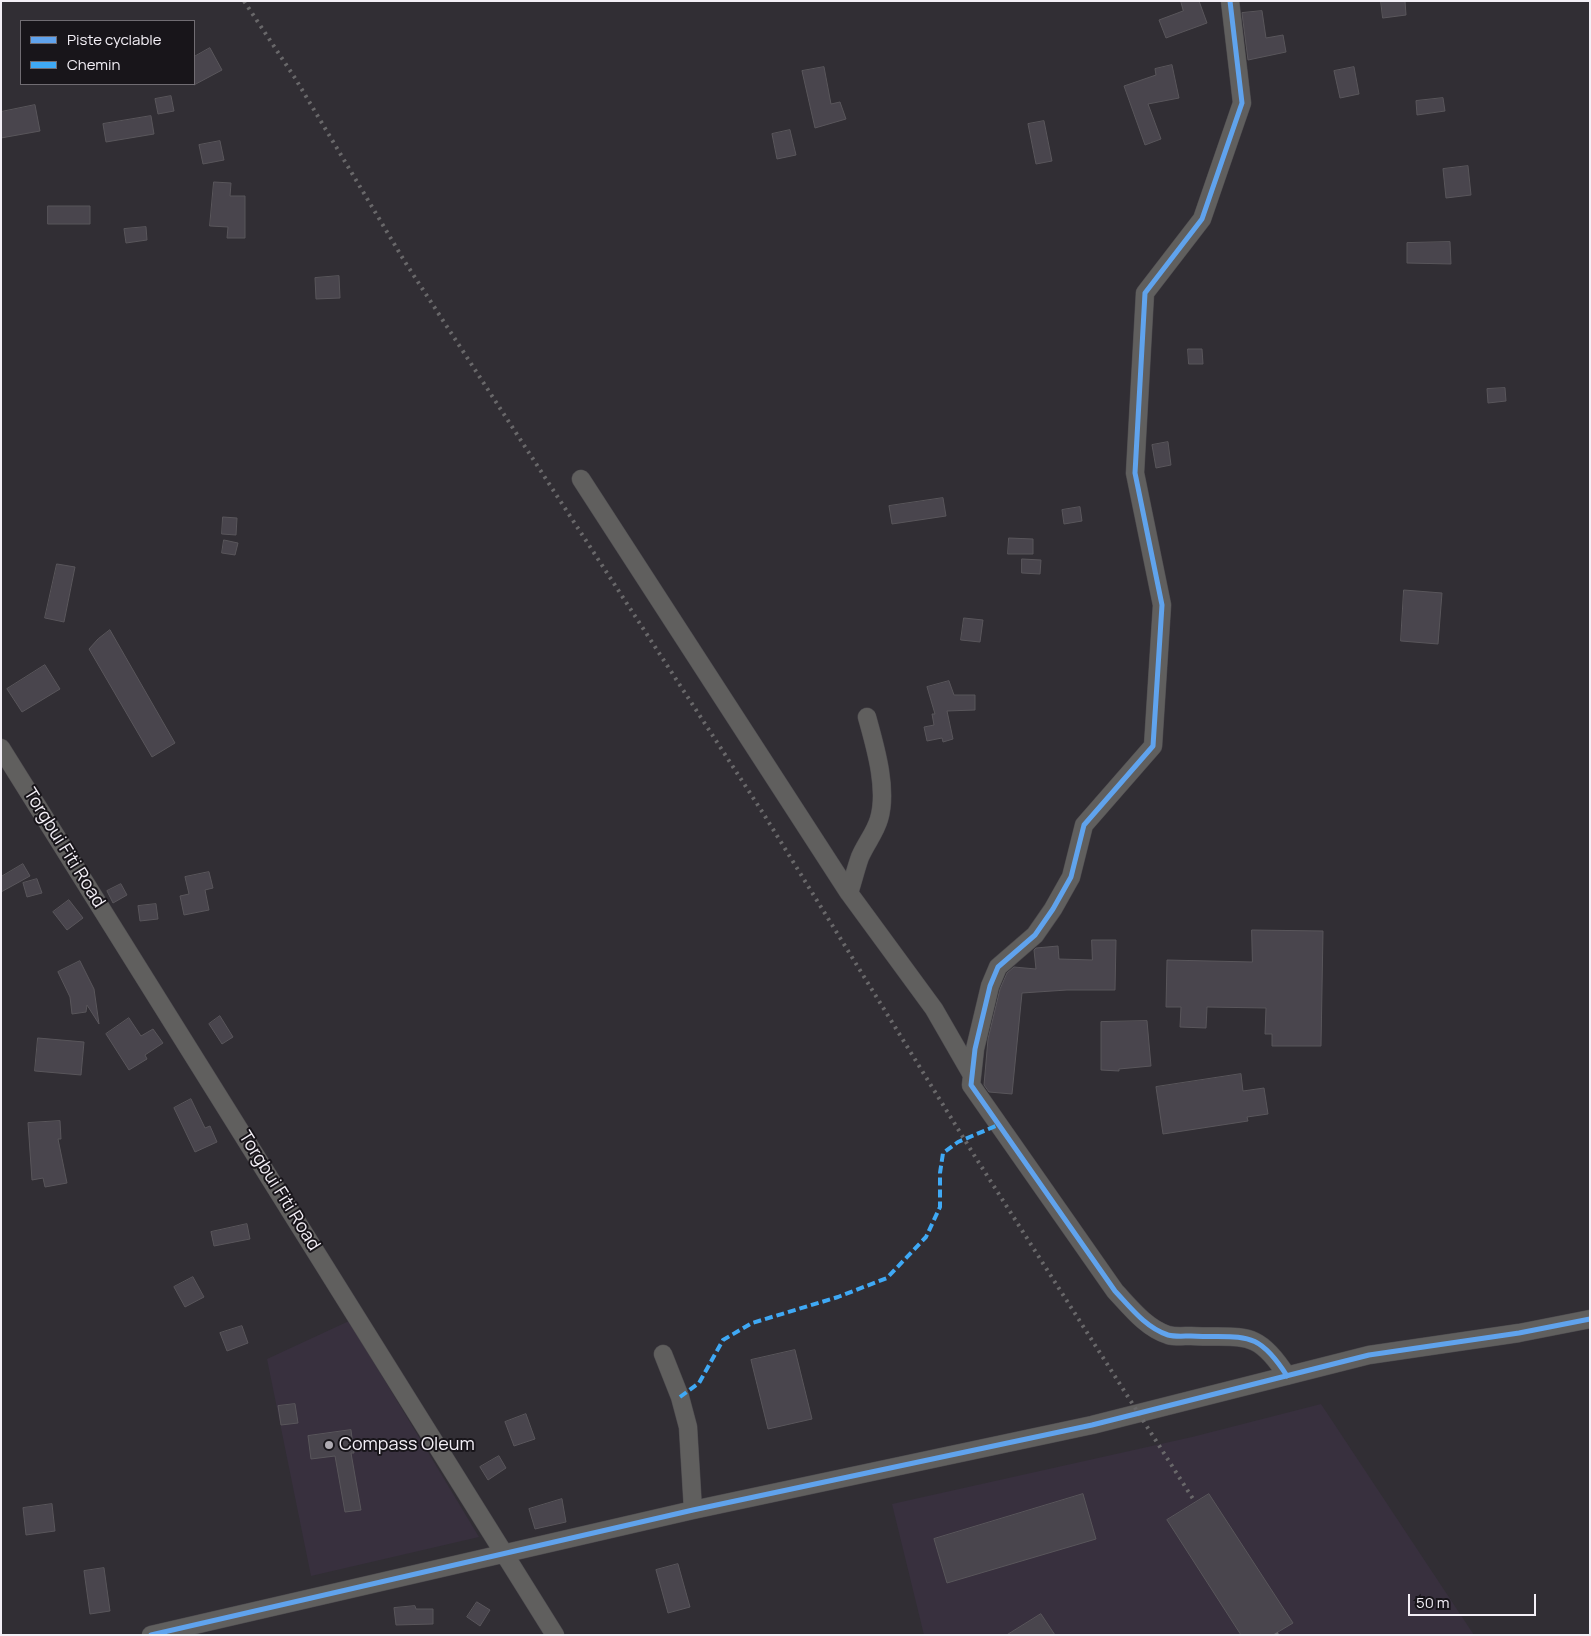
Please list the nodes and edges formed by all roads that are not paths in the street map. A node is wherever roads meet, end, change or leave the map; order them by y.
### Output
1 (1230, 1) edge
2 (581, 479) dead end
3 (867, 717) dead end
4 (1, 748) edge
5 (849, 893) junction
6 (972, 1075) junction
7 (1590, 1319) edge
8 (663, 1354) dead end
9 (1287, 1376) junction
10 (692, 1510) junction
11 (506, 1554) junction
12 (151, 1635) edge
13 (555, 1635) edge

1 - 6 street
2 - 5 street
3 - 5 street
4 - 11 street, Torgbui Fiti Road
5 - 6 street
6 - 9 street
7 - 9 street
8 - 10 street
9 - 10 street
10 - 11 street
11 - 12 street
11 - 13 street, Torgbui Fiti Road

